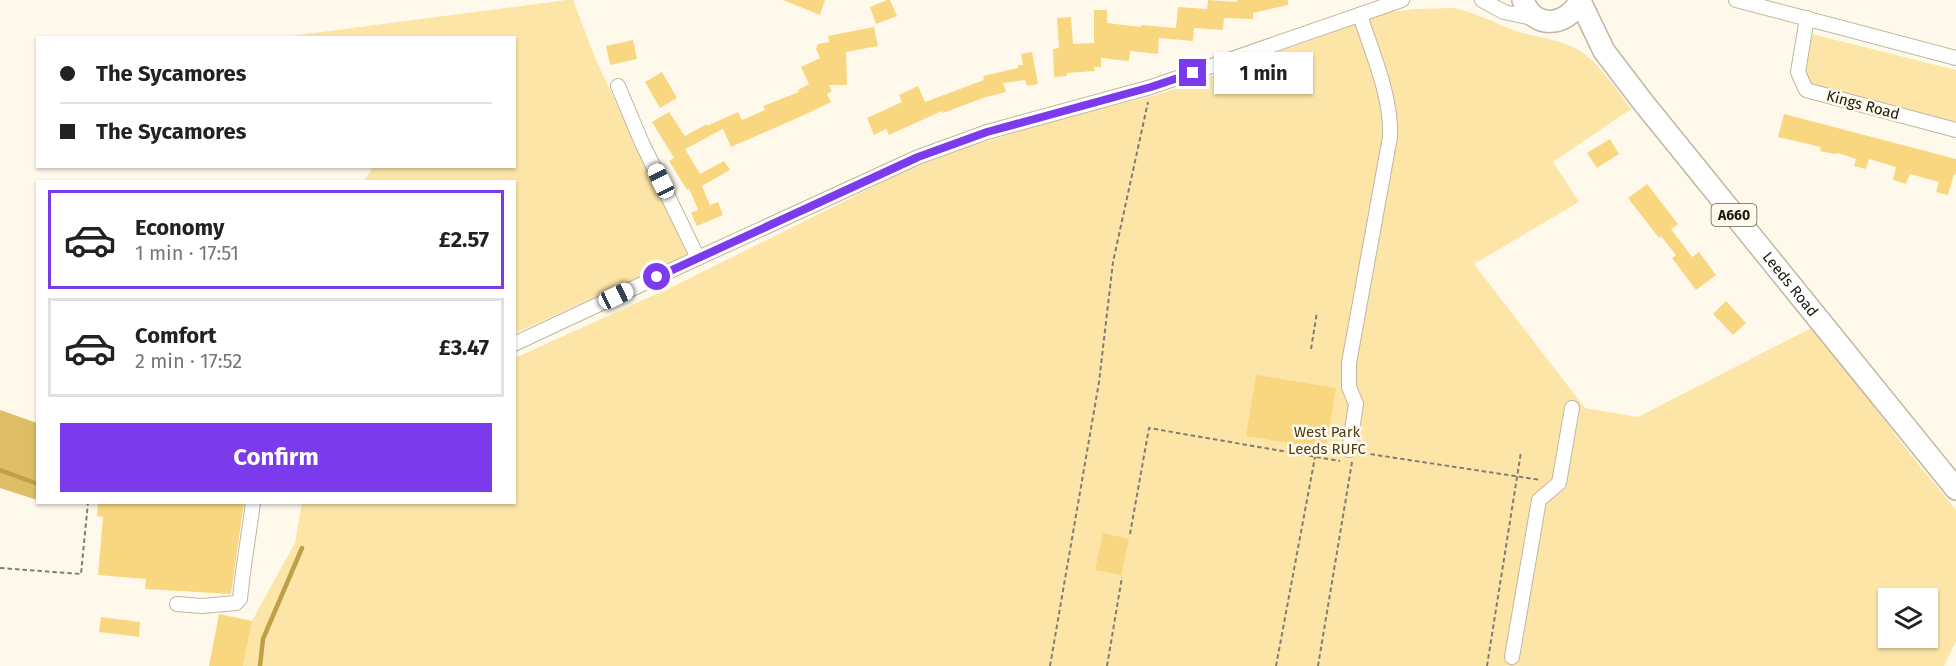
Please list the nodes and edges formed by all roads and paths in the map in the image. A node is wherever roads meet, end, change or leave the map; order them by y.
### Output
1 (1402, 0) edge
2 (1509, 0) edge
3 (1523, 0) edge
4 (1736, 0) edge
5 (1580, 1) edge
6 (1488, 3) edge
7 (1360, 15) junction
8 (1807, 18) junction
9 (1539, 19) junction
10 (1561, 20) junction
11 (1604, 51) junction
12 (1956, 58) edge
13 (618, 86) dead end
14 (1151, 87) junction
15 (1956, 130) edge
16 (698, 258) junction
17 (1317, 312) dead end
18 (516, 343) edge
19 (1311, 349) dead end
20 (1572, 408) dead end
21 (1521, 452) dead end
22 (1352, 455) junction
23 (1315, 457) junction
24 (1518, 477) junction
25 (1559, 483) junction
26 (1956, 489) edge
27 (88, 504) edge
28 (253, 504) edge
29 (1130, 534) dead end
30 (0, 568) edge
31 (1122, 578) dead end
32 (177, 604) dead end
33 (1512, 657) dead end
34 (1050, 666) edge
35 (1107, 666) edge
36 (1276, 666) edge
37 (1318, 666) edge
38 (1486, 666) edge

1 - 7 street
2 - 6 street
3 - 9 highway
4 - 8 street
5 - 10 highway
5 - 11 highway, Leeds Road / A660
6 - 9 street
7 - 14 street
7 - 22 street
8 - 12 street
8 - 15 street, Kings Road
9 - 10 highway
10 - 11 highway, Leeds Road / A660
11 - 26 highway, Leeds Road / A660
13 - 16 street
14 - 16 street
14 - 34 path
16 - 18 street
17 - 19 path
20 - 25 street
21 - 24 path
22 - 23 path
22 - 24 path
22 - 37 path
23 - 29 path
23 - 36 path
24 - 25 path
24 - 38 path
25 - 33 street
27 - 30 path
28 - 32 street
31 - 35 path

